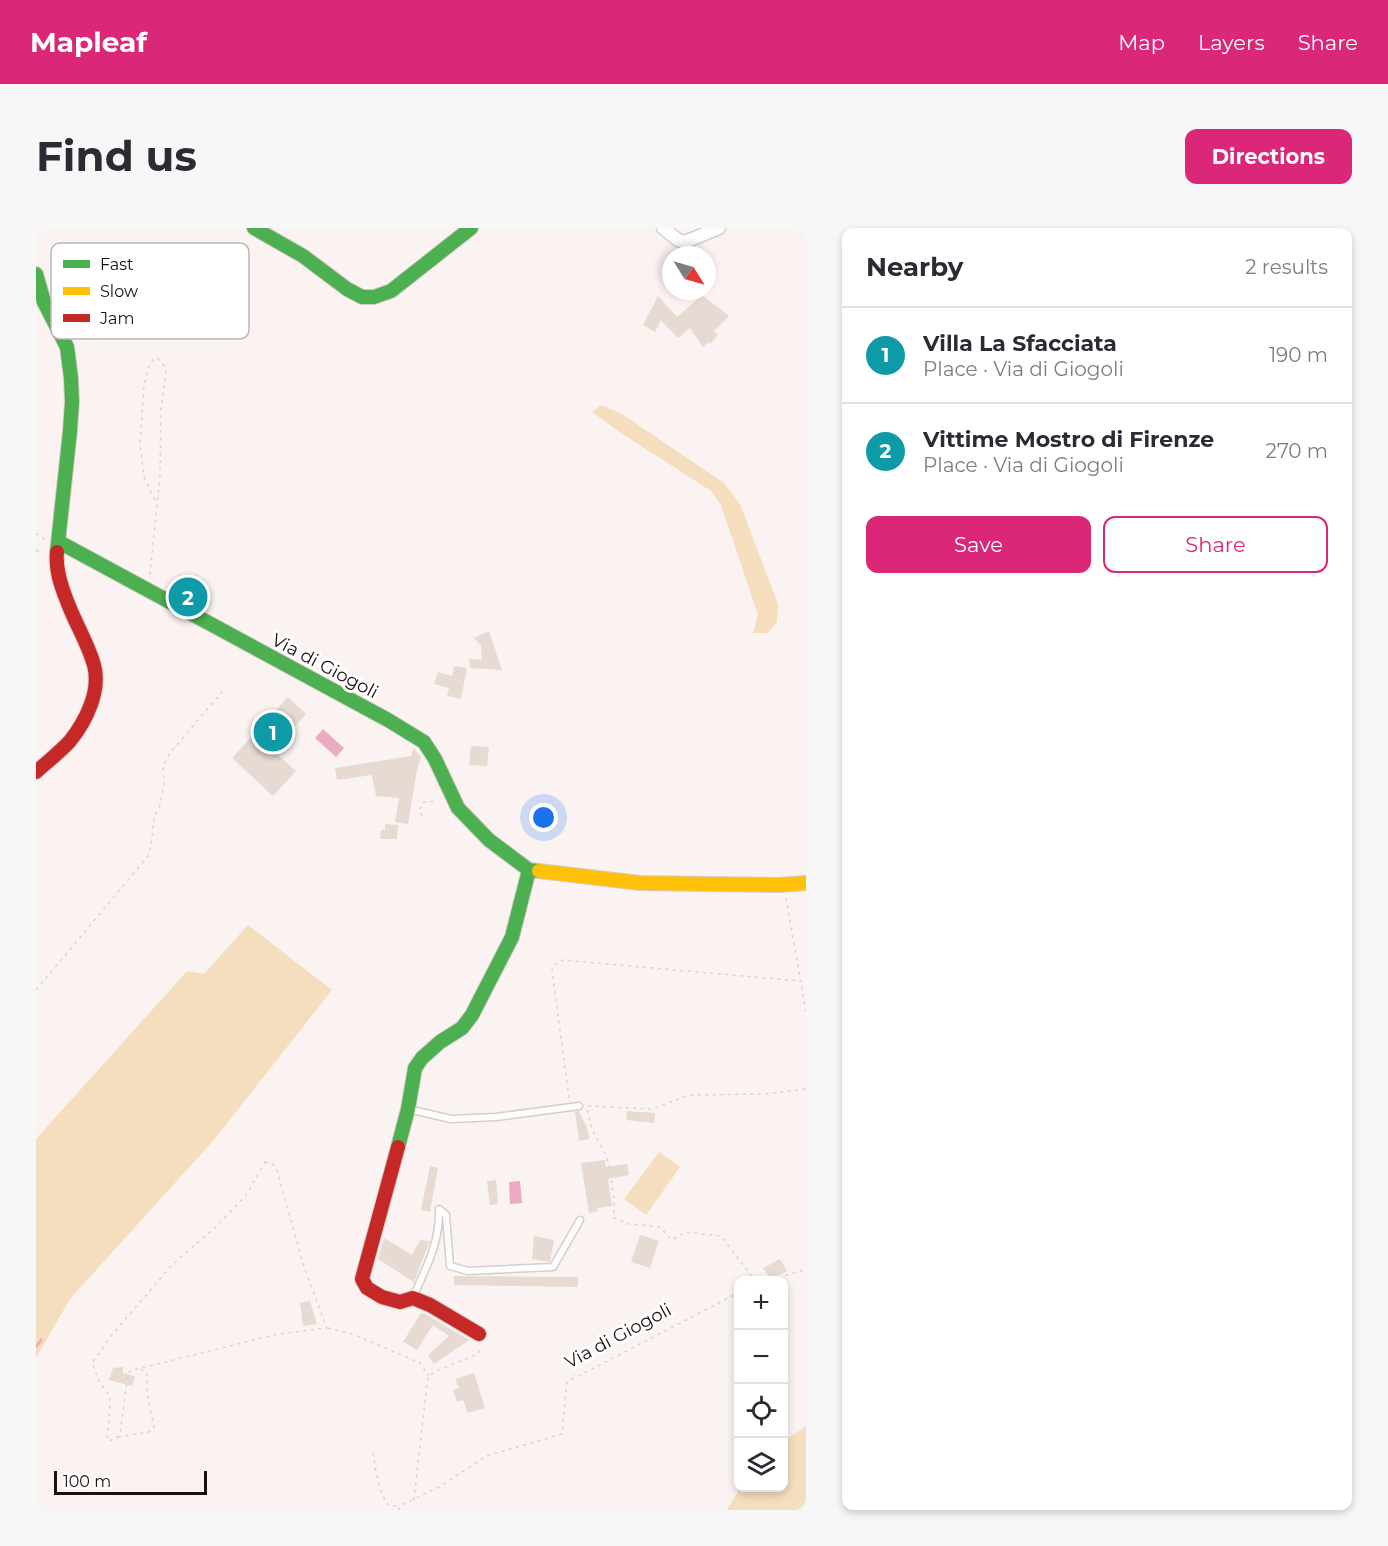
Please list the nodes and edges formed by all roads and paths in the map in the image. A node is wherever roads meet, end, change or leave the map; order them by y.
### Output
1 (254, 228) edge
2 (471, 228) edge
3 (663, 228) edge
4 (719, 228) edge
5 (36, 274) edge
6 (51, 316) edge
7 (63, 339) edge
8 (157, 505) junction
9 (36, 534) edge
10 (59, 542) junction
11 (36, 550) edge
12 (148, 591) junction
13 (222, 692) dead end
14 (36, 772) edge
15 (453, 797) junction
16 (422, 816) dead end
17 (529, 870) junction
18 (806, 882) edge
19 (785, 898) dead end
20 (800, 981) junction
21 (36, 990) edge
22 (806, 1012) edge
23 (806, 1089) edge
24 (579, 1106) dead end
25 (571, 1107) junction
26 (408, 1109) junction
27 (580, 1220) dead end
28 (806, 1269) edge
29 (751, 1276) edge
30 (786, 1276) edge
31 (734, 1295) edge
32 (413, 1298) junction
33 (327, 1328) junction
34 (479, 1334) joint
35 (140, 1368) junction
36 (429, 1376) junction
37 (118, 1437) junction
38 (373, 1453) dead end
39 (414, 1500) junction
40 (400, 1506) junction
41 (399, 1510) edge

1 - 2 street
3 - 4 street
5 - 6 street
7 - 10 street
8 - 8 path
8 - 12 path
9 - 11 path
10 - 12 street, Via di Giogoli
10 - 14 street
12 - 15 street, Via di Giogoli
13 - 21 path
15 - 16 path
15 - 17 street, Via di Giogoli
17 - 18 street
17 - 26 street
19 - 20 path
20 - 22 path
20 - 25 path
23 - 29 path
24 - 25 lane
25 - 26 lane
26 - 32 street
27 - 32 lane
28 - 30 path
31 - 39 path, Via di Giogoli
32 - 34 street
33 - 35 path
33 - 36 path
33 - 37 path
34 - 36 path
35 - 37 path
35 - 37 path
36 - 39 path
38 - 40 path
39 - 40 path
40 - 41 path

